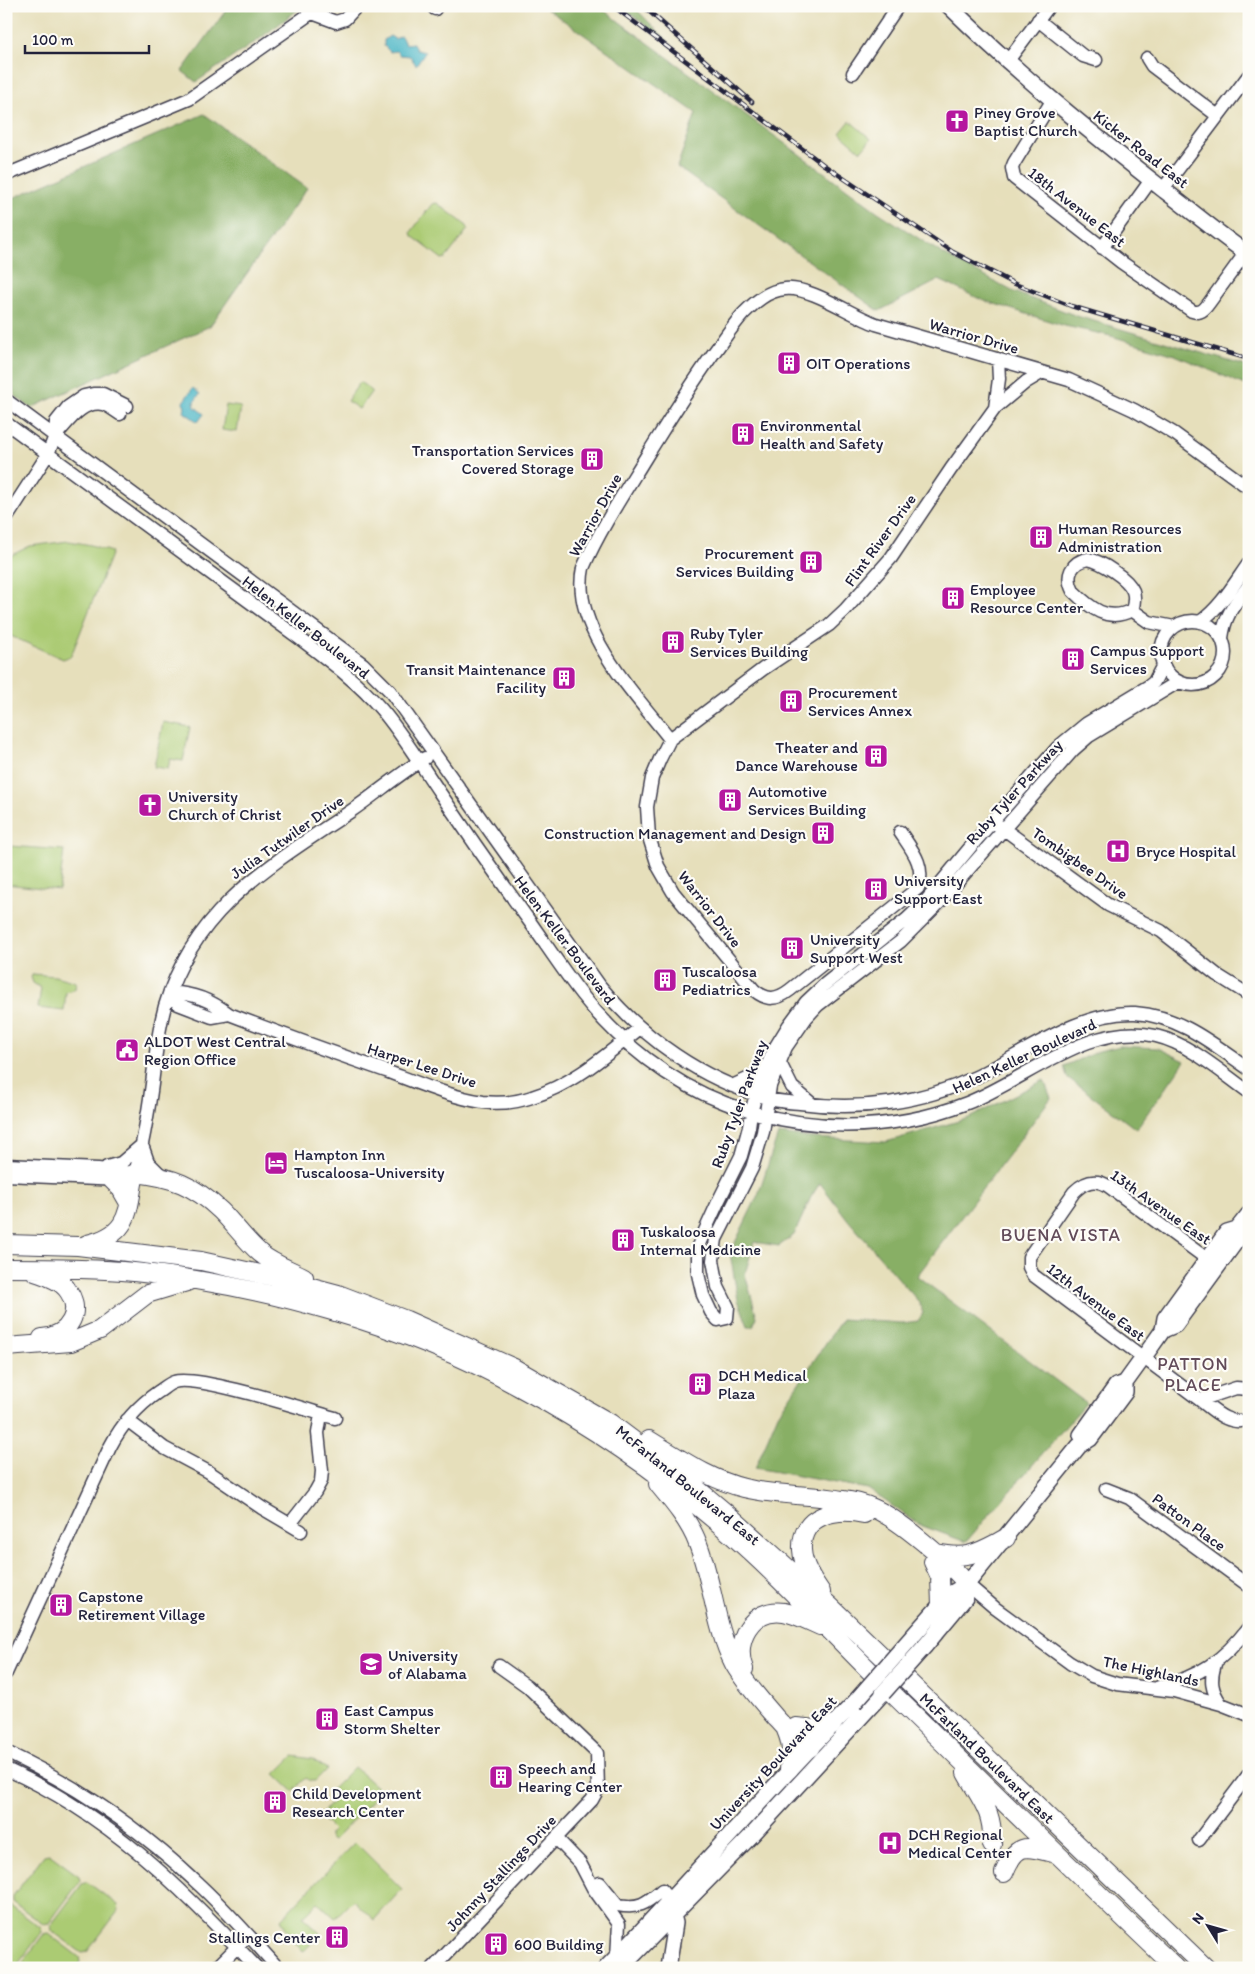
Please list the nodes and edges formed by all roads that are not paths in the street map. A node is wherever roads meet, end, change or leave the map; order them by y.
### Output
1 (357, 6) edge
2 (898, 6) edge
3 (949, 6) edge
4 (1049, 6) edge
5 (316, 10) edge
6 (1038, 20) junction
7 (1147, 58) dead end
8 (1096, 60) dead end
9 (1007, 62) junction
10 (853, 73) dead end
11 (1249, 75) edge
12 (1052, 101) junction
13 (1218, 116) junction
14 (6, 175) edge
15 (1157, 185) junction
16 (1102, 248) junction
17 (1248, 252) edge
18 (998, 359) junction
19 (1041, 373) junction
20 (6, 400) edge
21 (995, 408) junction
22 (124, 410) dead end
23 (6, 423) edge
24 (55, 436) junction
25 (48, 454) junction
26 (1249, 488) edge
27 (6, 519) edge
28 (1249, 563) edge
29 (1249, 585) edge
30 (1132, 610) junction
31 (1149, 622) junction
32 (1200, 622) junction
33 (1174, 627) junction
34 (1222, 638) junction
35 (1162, 643) junction
36 (1163, 665) junction
37 (1178, 682) junction
38 (670, 739) junction
39 (434, 752) junction
40 (419, 761) junction
41 (998, 825) junction
42 (900, 832) dead end
43 (170, 993) junction
44 (1249, 995) edge
45 (640, 1028) junction
46 (624, 1040) junction
47 (774, 1062) junction
48 (1249, 1068) edge
49 (732, 1086) junction
50 (1249, 1092) edge
51 (762, 1097) junction
52 (815, 1106) junction
53 (751, 1112) junction
54 (766, 1116) junction
55 (142, 1145) junction
56 (737, 1163) junction
57 (6, 1165) edge
58 (752, 1168) junction
59 (98, 1169) junction
60 (135, 1173) junction
61 (6, 1175) edge
62 (162, 1176) junction
63 (112, 1180) junction
64 (129, 1203) junction
65 (1245, 1221) edge
66 (707, 1227) junction
67 (719, 1233) junction
68 (6, 1244) edge
69 (78, 1246) junction
70 (1207, 1259) junction
71 (13, 1268) edge
72 (1030, 1270) joint
73 (194, 1280) junction
74 (338, 1294) junction
75 (1163, 1330) junction
76 (6, 1340) edge
77 (6, 1346) edge
78 (1143, 1358) junction
79 (1249, 1389) edge
80 (1200, 1400) junction
81 (320, 1414) junction
82 (335, 1418) dead end
83 (1249, 1419) edge
84 (127, 1420) junction
85 (610, 1423) junction
86 (639, 1462) junction
87 (1106, 1489) dead end
88 (290, 1524) junction
89 (301, 1531) dead end
90 (1006, 1538) junction
91 (934, 1558) junction
92 (1249, 1586) edge
93 (973, 1590) junction
94 (941, 1605) junction
95 (831, 1608) junction
96 (1249, 1627) edge
97 (830, 1632) junction
98 (1215, 1664) junction
99 (499, 1666) dead end
100 (6, 1673) edge
101 (1154, 1688) junction
102 (1221, 1704) junction
103 (1249, 1715) edge
104 (832, 1725) junction
105 (790, 1727) junction
106 (810, 1748) junction
107 (6, 1752) edge
108 (956, 1755) junction
109 (6, 1769) edge
110 (790, 1769) junction
111 (1249, 1774) edge
112 (570, 1824) junction
113 (556, 1838) junction
114 (1199, 1840) dead end
115 (992, 1844) dead end
116 (1056, 1854) junction
117 (573, 1855) junction
118 (586, 1872) junction
119 (1004, 1873) dead end
120 (671, 1908) junction
121 (248, 1936) junction
122 (237, 1946) junction
123 (619, 1962) edge
124 (216, 1968) edge
125 (257, 1968) edge
126 (278, 1968) edge
127 (434, 1968) edge
128 (606, 1968) edge
129 (668, 1968) edge
130 (1176, 1968) edge
131 (1206, 1968) edge

1 - 5 street
2 - 10 street
3 - 9 main road, Kicker Road East
4 - 6 street
5 - 14 street
6 - 8 street
6 - 9 street
7 - 13 street
9 - 12 main road, Kicker Road East
11 - 13 street
12 - 15 main road, Kicker Road East
12 - 16 street, 18th Avenue East
13 - 15 street
15 - 16 street
15 - 17 main road, Kicker Road East
16 - 17 street, 18th Avenue East
18 - 19 street, Warrior Drive
18 - 21 street, Flint River Drive
18 - 38 street, Warrior Drive
19 - 21 street, Flint River Drive
19 - 26 street, Warrior Drive
20 - 24 street, Helen Keller Boulevard
21 - 38 street, Flint River Drive
22 - 24 street
23 - 25 street, Helen Keller Boulevard
24 - 25 street
24 - 39 street, Helen Keller Boulevard
25 - 27 street
25 - 40 street, Helen Keller Boulevard
28 - 32 street
29 - 34 street
30 - 30 street
30 - 31 street
31 - 33 street
31 - 35 street
32 - 33 street
32 - 34 street
33 - 35 street
34 - 37 street
35 - 36 street
36 - 37 street
36 - 41 street, Ruby Tyler Parkway
37 - 41 street, Ruby Tyler Parkway
38 - 42 street, Warrior Drive
39 - 40 street, Julia Tutwiler Drive
39 - 45 street, Helen Keller Boulevard
40 - 43 street, Julia Tutwiler Drive
40 - 46 street, Helen Keller Boulevard
41 - 44 street, Tombigbee Drive
41 - 47 street, Ruby Tyler Parkway
43 - 46 street, Harper Lee Drive
43 - 55 street, Julia Tutwiler Drive
45 - 46 street, Harper Lee Drive
45 - 49 street, Helen Keller Boulevard
46 - 53 street, Helen Keller Boulevard
47 - 49 street
47 - 51 street, Ruby Tyler Parkway
47 - 52 street
48 - 52 street, Helen Keller Boulevard
49 - 51 street, Helen Keller Boulevard
50 - 54 street, Helen Keller Boulevard
51 - 52 street, Helen Keller Boulevard
51 - 53 street, Ruby Tyler Parkway
51 - 54 street, Ruby Tyler Parkway
53 - 54 street, Helen Keller Boulevard
53 - 56 street, Ruby Tyler Parkway
54 - 58 street, Ruby Tyler Parkway
55 - 59 street
55 - 60 street, Julia Tutwiler Drive
55 - 62 street
56 - 58 street
56 - 66 street, Ruby Tyler Parkway
57 - 59 street
58 - 67 street, Ruby Tyler Parkway
59 - 60 street
60 - 62 highway
60 - 63 street
60 - 64 highway
61 - 63 street
62 - 74 highway
63 - 64 highway
64 - 69 highway
65 - 70 main road, University Boulevard East
65 - 75 main road, University Boulevard East
66 - 67 street
66 - 67 street, Ruby Tyler Parkway
68 - 69 highway, McFarland Boulevard East
69 - 74 highway, McFarland Boulevard East
70 - 72 street, 13th Avenue East
70 - 75 main road, University Boulevard East
71 - 73 highway, McFarland Boulevard East
71 - 76 highway
72 - 78 street, 12th Avenue East
73 - 77 highway
73 - 86 highway, McFarland Boulevard East
74 - 85 highway, McFarland Boulevard East
75 - 78 main road, University Boulevard East
78 - 80 street, 12th Avenue East
78 - 90 main road, University Boulevard East
79 - 80 street
80 - 83 street, 12th Avenue East
81 - 82 street
81 - 84 street
81 - 88 street
84 - 88 street
84 - 100 street
85 - 91 highway
85 - 95 highway, McFarland Boulevard East
86 - 97 highway, McFarland Boulevard East
86 - 105 highway
87 - 92 street, Patton Place
88 - 89 street
90 - 91 highway
90 - 93 main road, University Boulevard East
91 - 93 highway
91 - 94 highway
91 - 95 highway
93 - 94 main road, University Boulevard East
93 - 101 street, The Highlands
93 - 120 main road, University Boulevard East, bridge
94 - 104 main road, University Boulevard East, bridge
95 - 131 highway, McFarland Boulevard East
96 - 98 street
97 - 105 highway
97 - 108 highway, McFarland Boulevard East
98 - 101 street
98 - 102 street
99 - 112 street, Johnny Stallings Drive
101 - 102 street, The Highlands
102 - 103 street, The Highlands
104 - 105 highway
104 - 106 main road, University Boulevard East
105 - 106 highway
105 - 110 highway
106 - 110 main road, University Boulevard East
107 - 121 street
108 - 115 highway
108 - 116 highway, McFarland Boulevard East
109 - 122 street
110 - 120 main road, University Boulevard East
111 - 114 street
112 - 113 street, Johnny Stallings Drive
112 - 117 street
113 - 117 street
113 - 127 street, Johnny Stallings Drive
116 - 119 highway
116 - 130 highway, McFarland Boulevard East
117 - 118 street
118 - 120 street
118 - 123 street
120 - 123 main road, University Boulevard East
120 - 129 main road
121 - 122 street
121 - 126 street
122 - 124 street
122 - 125 street
123 - 128 main road, University Boulevard East

